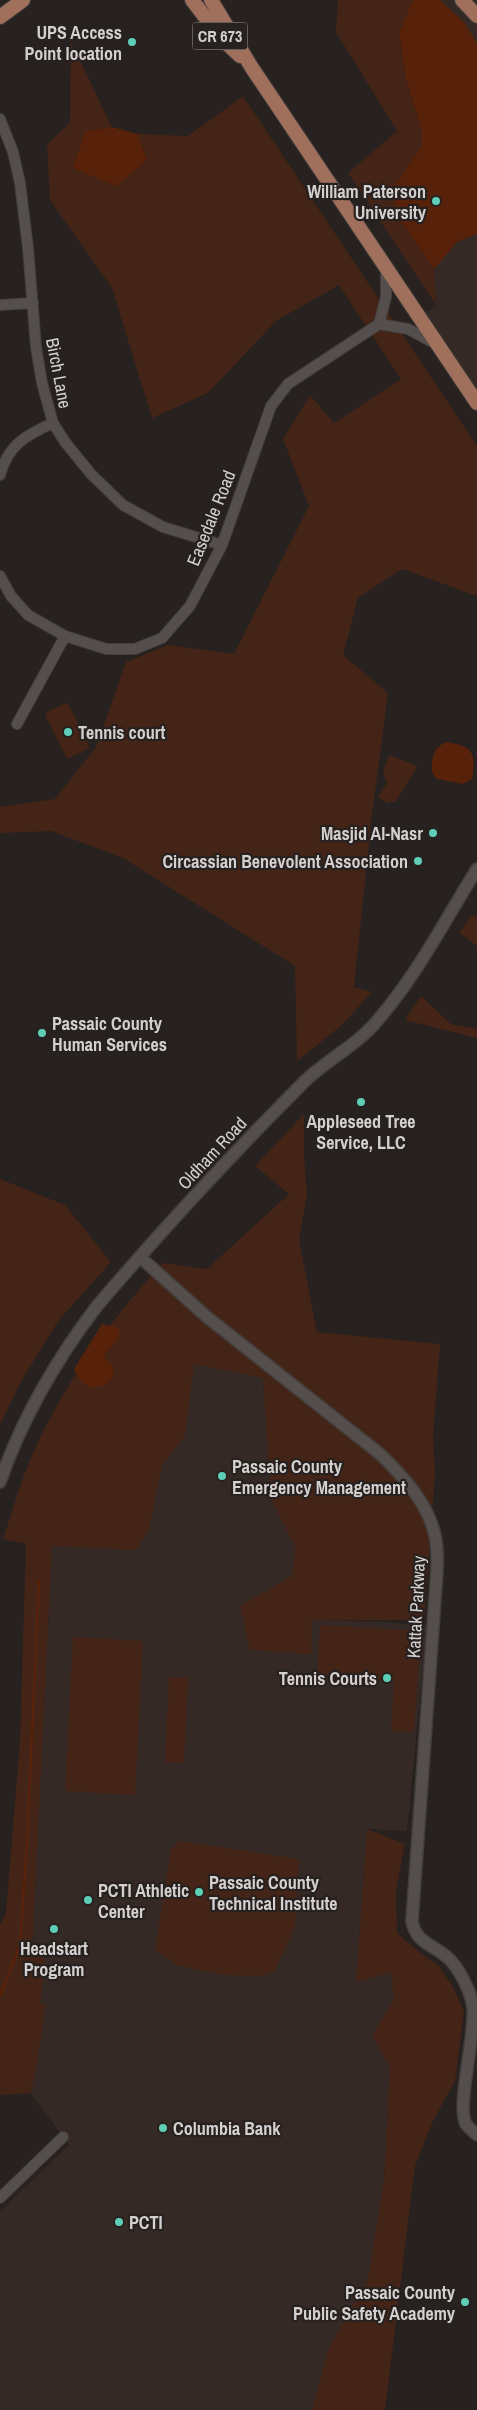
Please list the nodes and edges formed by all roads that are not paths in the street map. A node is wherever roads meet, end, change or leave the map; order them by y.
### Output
1 (24, 0) edge
2 (192, 0) edge
3 (211, 0) edge
4 (462, 0) edge
5 (477, 16) edge
6 (0, 17) edge
7 (252, 68) junction
8 (0, 119) edge
9 (386, 265) junction
10 (32, 303) junction
11 (0, 305) edge
12 (379, 324) junction
13 (439, 346) junction
14 (477, 403) edge
15 (53, 423) junction
16 (0, 475) edge
17 (222, 545) junction
18 (0, 576) edge
19 (65, 636) junction
20 (17, 724) dead end
21 (477, 869) edge
22 (140, 1257) junction
23 (0, 1482) edge
24 (477, 2135) edge
25 (63, 2136) dead end
26 (0, 2198) edge

1 - 6 main road
2 - 7 main road, CR 673
3 - 7 main road
4 - 5 main road
7 - 9 main road, CR 673
8 - 10 street, Birch Lane
9 - 12 street
9 - 13 main road, CR 673
10 - 11 street
10 - 15 street, Birch Lane
12 - 13 street
12 - 17 street, Easedale Road
13 - 14 main road, CR 673
15 - 16 street
15 - 17 street, Birch Lane
17 - 19 street, Easedale Road
18 - 19 street, Easedale Road
19 - 20 street
21 - 22 street, Oldham Road
22 - 23 street, Oldham Road
22 - 24 street, Kattak Parkway
25 - 26 street

